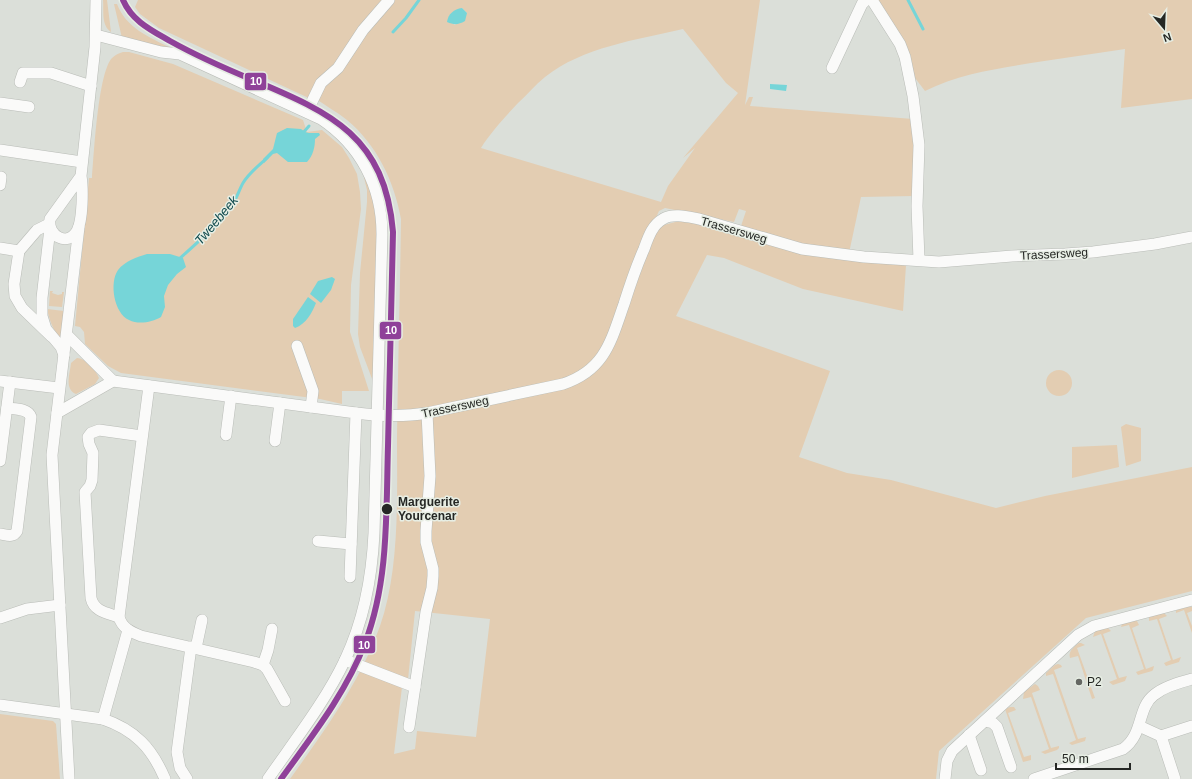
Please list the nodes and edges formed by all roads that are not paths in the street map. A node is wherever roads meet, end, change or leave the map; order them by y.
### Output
1 (96, 0) edge
2 (389, 0) edge
3 (866, 0) edge
4 (872, 0) edge
5 (96, 35) junction
6 (832, 68) dead end
7 (20, 82) dead end
8 (91, 86) junction
9 (0, 103) edge
10 (29, 107) dead end
11 (307, 112) junction
12 (0, 150) edge
13 (82, 162) junction
14 (81, 176) junction
15 (50, 226) junction
16 (79, 227) junction
17 (1191, 240) edge
18 (0, 248) edge
19 (18, 251) junction
20 (918, 260) junction
21 (67, 335) junction
22 (51, 336) junction
23 (297, 346) dead end
24 (64, 354) junction
25 (5, 381) edge
26 (113, 381) junction
27 (148, 386) junction
28 (60, 388) junction
29 (231, 396) junction
30 (280, 403) junction
31 (311, 407) junction
32 (7, 408) junction
33 (57, 413) junction
34 (356, 413) junction
35 (428, 414) junction
36 (377, 416) junction
37 (226, 435) dead end
38 (142, 436) junction
39 (275, 441) dead end
40 (0, 461) edge
41 (0, 534) edge
42 (318, 541) dead end
43 (351, 544) junction
44 (350, 577) dead end
45 (1192, 600) edge
46 (60, 605) junction
47 (0, 618) edge
48 (119, 618) junction
49 (202, 620) dead end
50 (272, 629) dead end
51 (128, 630) junction
52 (194, 648) junction
53 (346, 660) junction
54 (263, 665) junction
55 (1192, 678) edge
56 (415, 687) junction
57 (285, 701) dead end
58 (0, 705) edge
59 (66, 714) junction
60 (102, 719) junction
61 (985, 721) junction
62 (1139, 726) junction
63 (1192, 726) edge
64 (409, 727) dead end
65 (969, 735) junction
66 (1161, 736) junction
67 (1011, 768) dead end
68 (982, 770) dead end
69 (70, 779) edge
70 (165, 779) edge
71 (187, 779) edge
72 (268, 779) edge
73 (945, 779) edge
74 (1034, 779) edge
75 (1175, 779) edge

1 - 5 street
2 - 11 street
3 - 6 street
4 - 20 street
5 - 8 street
5 - 11 street
7 - 8 street
8 - 13 street
9 - 10 street
11 - 36 street
12 - 13 street
13 - 14 street
14 - 15 street
14 - 16 street
15 - 16 street
15 - 19 street
15 - 22 street
16 - 21 street
17 - 20 street, Trassersweg
18 - 19 street
19 - 22 street
20 - 35 street, Trassersweg
21 - 24 street
21 - 26 street
22 - 24 street
23 - 31 street
24 - 28 street
25 - 28 street
25 - 32 street
26 - 27 street, Trassersweg
26 - 33 street
27 - 29 street, Trassersweg
27 - 38 street
28 - 33 street
29 - 30 street, Trassersweg
29 - 37 street
30 - 31 street, Trassersweg
30 - 39 street
31 - 34 street, Trassersweg
32 - 40 street
32 - 41 street
33 - 46 street
34 - 36 street, Trassersweg
34 - 43 street
35 - 36 street, Trassersweg
35 - 56 street
36 - 53 street
38 - 48 street
38 - 48 street
42 - 43 street
43 - 44 street
45 - 61 street
46 - 47 street
46 - 59 street
48 - 51 street
49 - 52 street
50 - 54 street
51 - 52 street
51 - 60 street
52 - 54 street
52 - 71 street
53 - 56 street
53 - 72 street
54 - 57 street
55 - 62 street
56 - 64 street
58 - 59 street
59 - 60 street
59 - 69 street
60 - 70 street
61 - 65 street
61 - 67 street
62 - 66 street
62 - 74 street
63 - 66 street
65 - 68 street
65 - 73 street
66 - 75 street

